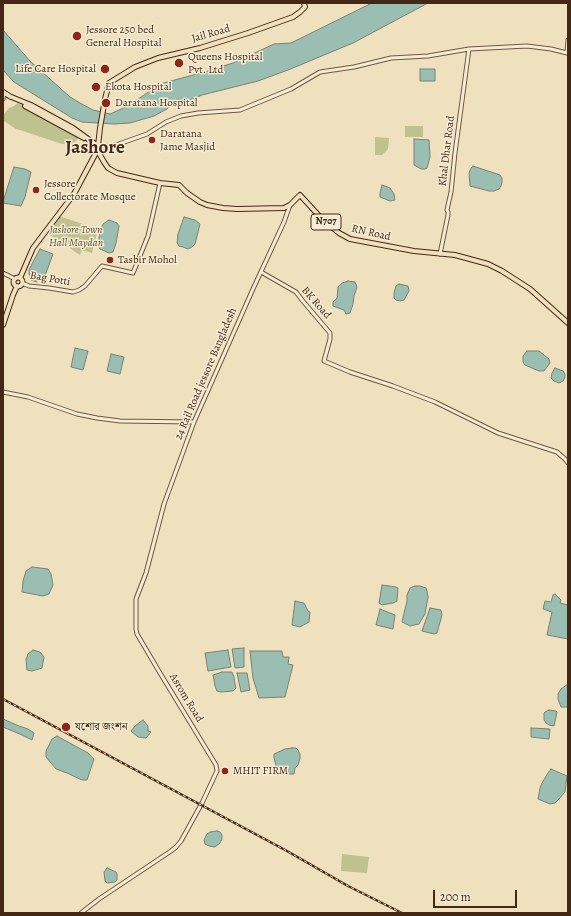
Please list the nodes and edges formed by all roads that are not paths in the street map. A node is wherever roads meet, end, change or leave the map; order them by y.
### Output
1 (304, 3) edge
2 (568, 40) edge
3 (469, 49) junction
4 (3, 92) edge
5 (3, 99) edge
6 (98, 147) junction
7 (160, 183) junction
8 (290, 205) junction
9 (440, 254) junction
10 (261, 272) junction
11 (3, 273) edge
12 (20, 278) junction
13 (15, 279) junction
14 (22, 283) junction
15 (17, 286) junction
16 (568, 323) edge
17 (3, 325) edge
18 (3, 392) edge
19 (194, 422) junction
20 (568, 464) edge
21 (136, 599) joint
22 (81, 913) edge

1 - 6 highway, Jail Road
2 - 3 street
3 - 6 street
3 - 9 street, Khal Dhar Road
4 - 5 street
4 - 6 highway, N707
6 - 7 highway, RN Road / N707
6 - 12 highway
7 - 8 highway, RN Road / N707
7 - 14 street, Bag Potti
8 - 9 highway, RN Road / N707
8 - 10 street, 24 Rail Road jessore Bangladesh
9 - 16 highway, RN Road / N707
10 - 19 street, 24 Rail Road jessore Bangladesh
10 - 20 street, BK Road
11 - 13 street
12 - 13 highway
12 - 14 highway
13 - 15 highway
14 - 15 highway
15 - 17 highway
18 - 19 street
19 - 21 street, 24 Rail Road jessore Bangladesh
21 - 22 street, Asrom Road

